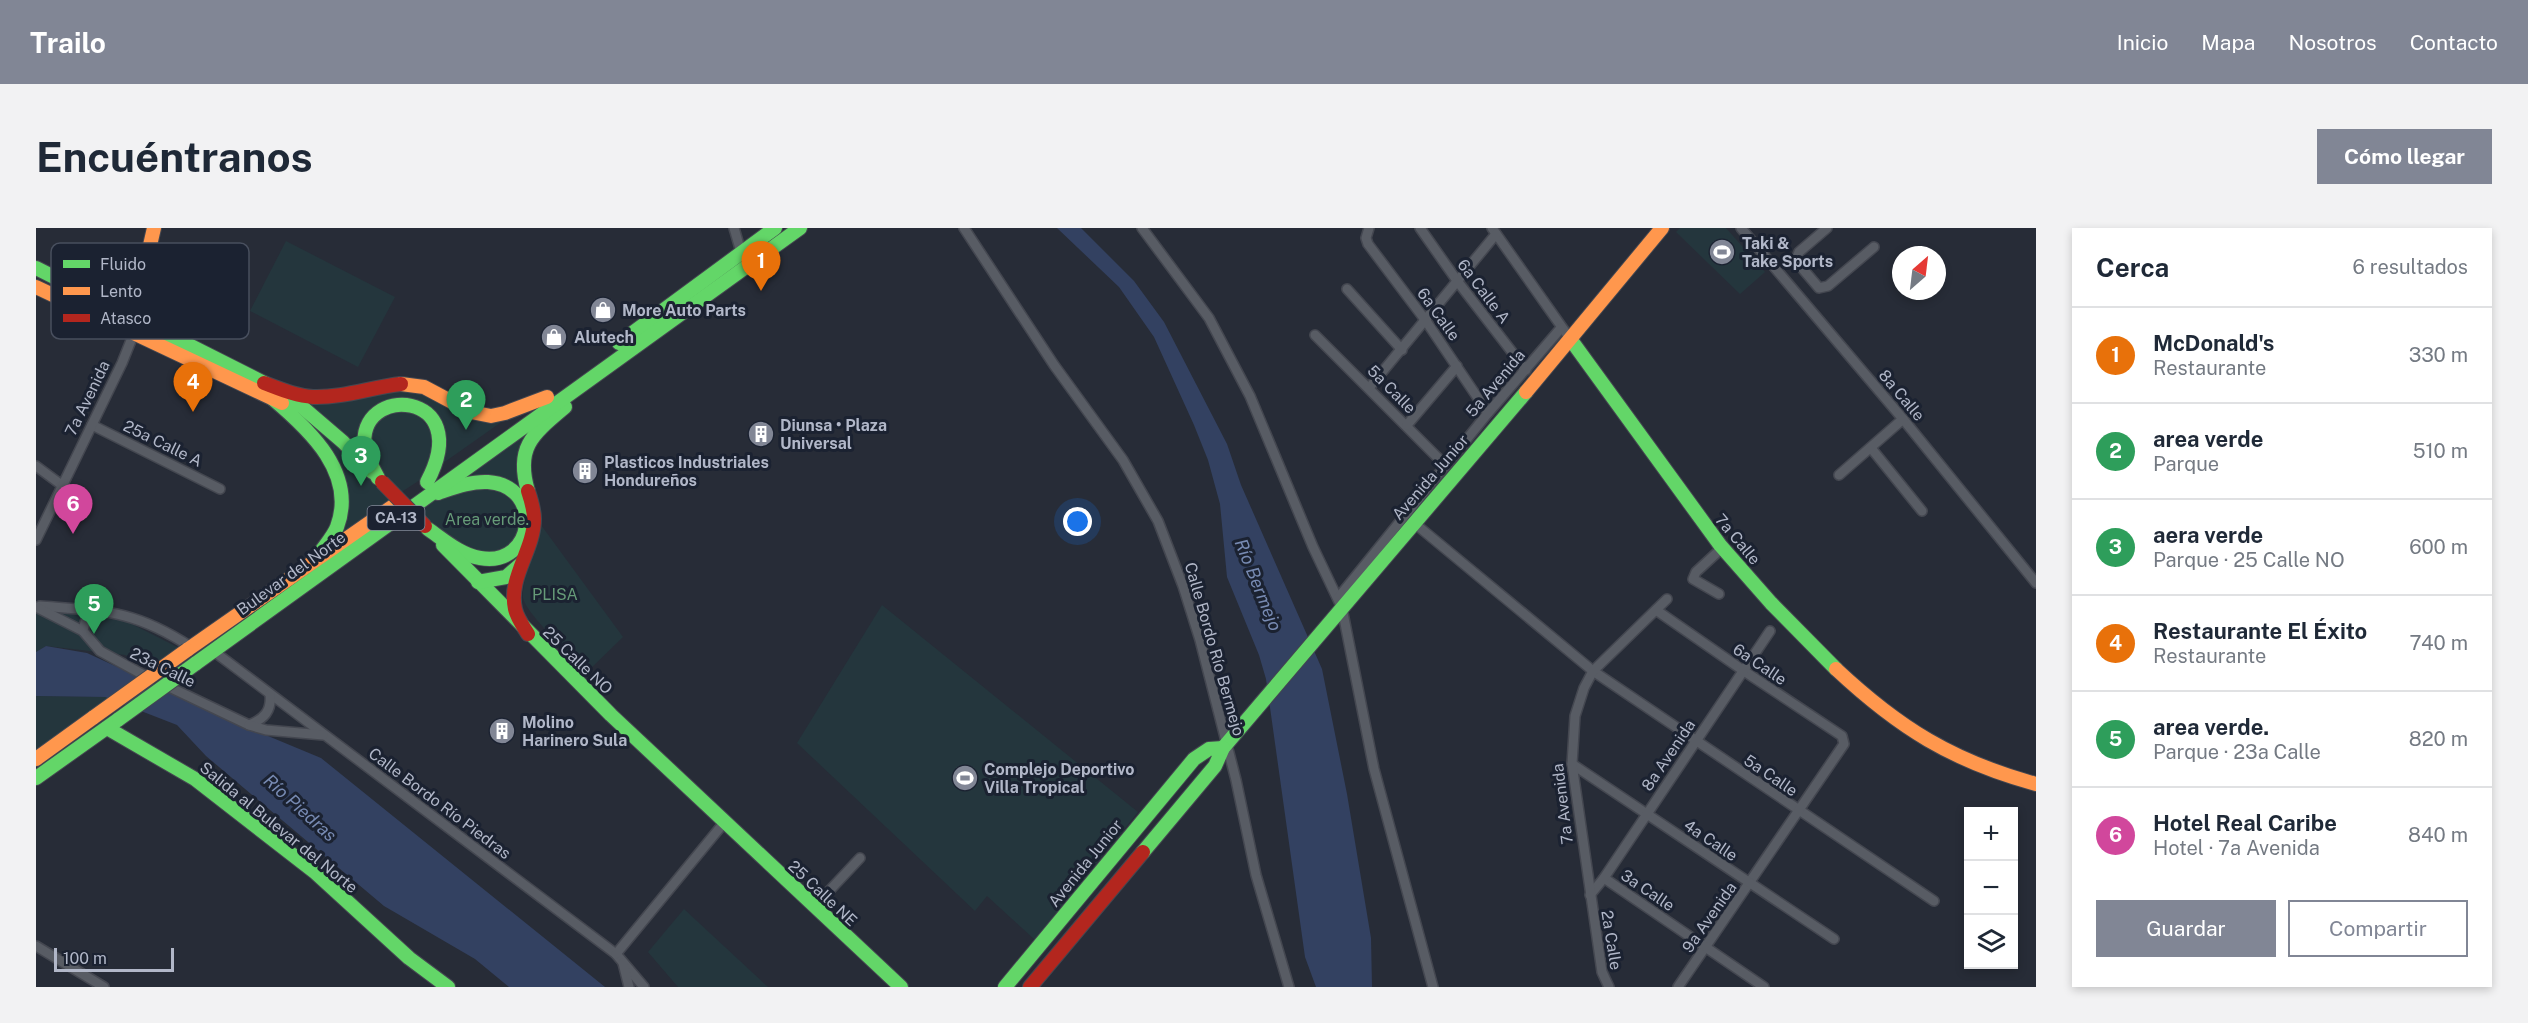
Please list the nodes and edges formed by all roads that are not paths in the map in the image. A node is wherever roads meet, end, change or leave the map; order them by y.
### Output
1 (154, 228) edge
2 (734, 228) edge
3 (776, 228) edge
4 (800, 228) edge
5 (964, 228) edge
6 (1142, 228) edge
7 (1420, 228) edge
8 (1662, 228) edge
9 (1741, 228) edge
10 (1827, 228) edge
11 (1368, 231) edge
12 (1494, 231) edge
13 (151, 243) edge
14 (1874, 247) dead end
15 (741, 252) junction
16 (36, 268) edge
17 (1802, 268) junction
18 (51, 275) edge
19 (1786, 281) junction
20 (1458, 282) junction
21 (36, 287) edge
22 (1347, 289) dead end
23 (51, 294) edge
24 (1426, 321) junction
25 (1561, 328) junction
26 (1315, 335) dead end
27 (131, 339) edge
28 (147, 339) edge
29 (179, 339) edge
30 (1571, 340) junction
31 (1402, 350) junction
32 (1457, 366) junction
33 (1526, 370) junction
34 (597, 372) junction
35 (264, 383) junction
36 (1370, 388) junction
37 (547, 397) junction
38 (273, 399) junction
39 (1488, 413) junction
40 (312, 416) junction
41 (1903, 419) junction
42 (92, 425) junction
43 (1407, 425) junction
44 (1871, 448) junction
45 (36, 466) edge
46 (1446, 466) junction
47 (1839, 475) dead end
48 (380, 480) junction
49 (427, 482) junction
50 (63, 486) junction
51 (220, 489) dead end
52 (423, 498) junction
53 (1922, 511) dead end
54 (1413, 522) junction
55 (426, 527) junction
56 (36, 540) edge
57 (1722, 548) junction
58 (521, 564) junction
59 (308, 565) junction
60 (478, 582) junction
61 (2036, 583) edge
62 (1719, 594) dead end
63 (1667, 599) dead end
64 (36, 607) edge
65 (1337, 608) junction
66 (98, 610) junction
67 (1656, 610) junction
68 (83, 630) junction
69 (1770, 631) dead end
70 (528, 634) junction
71 (189, 649) junction
72 (212, 650) junction
73 (1593, 671) junction
74 (1744, 671) junction
75 (270, 694) junction
76 (249, 725) junction
77 (107, 728) junction
78 (325, 736) junction
79 (1695, 742) junction
80 (1228, 744) junction
81 (1844, 744) joint
82 (36, 759) edge
83 (1572, 764) junction
84 (36, 778) edge
85 (2036, 784) edge
86 (1798, 811) junction
87 (1646, 815) junction
88 (723, 824) junction
89 (860, 858) dead end
90 (1604, 878) junction
91 (1749, 884) junction
92 (1590, 895) junction
93 (1934, 901) dead end
94 (814, 907) junction
95 (1834, 939) dead end
96 (36, 946) edge
97 (1706, 948) junction
98 (619, 958) junction
99 (104, 987) edge
100 (448, 987) edge
101 (629, 987) edge
102 (644, 987) edge
103 (901, 987) edge
104 (1005, 987) edge
105 (1030, 987) edge
106 (1289, 987) edge
107 (1433, 987) edge
108 (1610, 987) edge
109 (1678, 987) edge
110 (1764, 987) edge

1 - 13 main road, 7a Avenida
2 - 15 street
3 - 15 main road, Bulevar del Norte / CA-13
4 - 34 main road, Bulevar del Norte / CA-13
5 - 80 street, Calle Bordo Río Bermejo
6 - 65 street
7 - 20 street, 6a Calle A
8 - 30 main road, Avenida Junior
9 - 19 street, 8a Calle
10 - 17 street
11 - 24 street, 6a Calle
12 - 20 street
12 - 25 street, 7a Calle
14 - 17 street
15 - 37 main road, Bulevar del Norte / CA-13
16 - 18 main road
17 - 19 street
19 - 41 street, 8a Calle
20 - 24 street
20 - 33 street, 6a Calle A
21 - 23 main road
22 - 31 street
24 - 31 street
24 - 32 street, 6a Calle
25 - 30 street, 7a Calle
25 - 33 street, 5a Avenida
26 - 36 street, 5a Calle
27 - 42 street, 7a Avenida
28 - 38 main road
29 - 35 main road
30 - 54 main road, Avenida Junior
30 - 57 main road, 7a Calle
31 - 36 street
32 - 39 street, 6a Calle
32 - 43 street
33 - 39 street, 5a Avenida
34 - 52 main road, Bulevar del Norte / CA-13
34 - 58 main road
35 - 37 main road
35 - 40 main road
36 - 43 street, 5a Calle
37 - 49 main road, Bulevar del Norte / CA-13
38 - 40 main road
38 - 59 main road
39 - 46 street, 5a Avenida
40 - 48 main road, 25 Calle NO
41 - 44 street
41 - 61 street, 8a Calle
42 - 50 street, 7a Avenida
42 - 51 street, 25a Calle A
43 - 46 street, 5a Calle
44 - 47 street
44 - 53 street
45 - 50 street
46 - 65 street, 5a Avenida
48 - 49 main road
48 - 55 main road, 25 Calle NO, bridge
49 - 59 main road, Bulevar del Norte / CA-13
50 - 56 street, 7a Avenida
52 - 55 main road
52 - 72 main road, Bulevar del Norte / CA-13
54 - 65 main road, Avenida Junior
54 - 73 street, 5a Calle
55 - 60 main road, 25 Calle NO
57 - 62 street
57 - 85 main road, 7a Calle
58 - 60 main road
58 - 70 main road
59 - 71 main road, Bulevar del Norte / CA-13
60 - 70 main road, 25 Calle NO
63 - 67 street, 7a Avenida
64 - 66 street, 23a Calle
64 - 68 street, 23a Calle
65 - 80 main road, Avenida Junior
65 - 107 street
66 - 68 street
66 - 71 street, 23a Calle
67 - 73 street, 7a Avenida
67 - 74 street, 6a Calle
68 - 76 street, 23a Calle
69 - 74 street, 8a Avenida
70 - 88 main road, 25 Calle NO
71 - 82 main road, Bulevar del Norte / CA-13, bridge
72 - 75 street, Calle Bordo Río Piedras
72 - 77 main road, Bulevar del Norte / CA-13, bridge
73 - 79 street, 5a Calle
73 - 83 street, 7a Avenida
74 - 79 street, 8a Avenida
74 - 81 street, 6a Calle
75 - 76 street
75 - 78 street, Calle Bordo Río Piedras
76 - 78 street, 23a Calle
77 - 84 main road, Bulevar del Norte / CA-13
77 - 100 main road, Salida al Bulevar del Norte
78 - 98 street, Calle Bordo Río Piedras
79 - 86 street, 5a Calle
79 - 87 street, 8a Avenida
80 - 104 main road, Avenida Junior
80 - 105 main road, Avenida Junior
80 - 106 street, Calle Bordo Río Bermejo
81 - 86 street, 9a Avenida
83 - 87 street, 4a Calle
83 - 92 street, 7a Avenida
86 - 91 street, 9a Avenida
86 - 93 street, 5a Calle
87 - 90 street, 8a Avenida
87 - 91 street, 4a Calle
88 - 94 main road, 25 Calle NE
88 - 98 street
89 - 94 street
90 - 92 street, 8a Avenida
90 - 97 street, 3a Calle
91 - 95 street, 4a Calle
91 - 97 street, 9a Avenida
92 - 108 street, 2a Calle
94 - 103 main road, 25 Calle NE
96 - 99 street
97 - 109 street, 9a Avenida
97 - 110 street, 3a Calle
98 - 101 street
98 - 102 street, Calle Bordo Río Piedras

